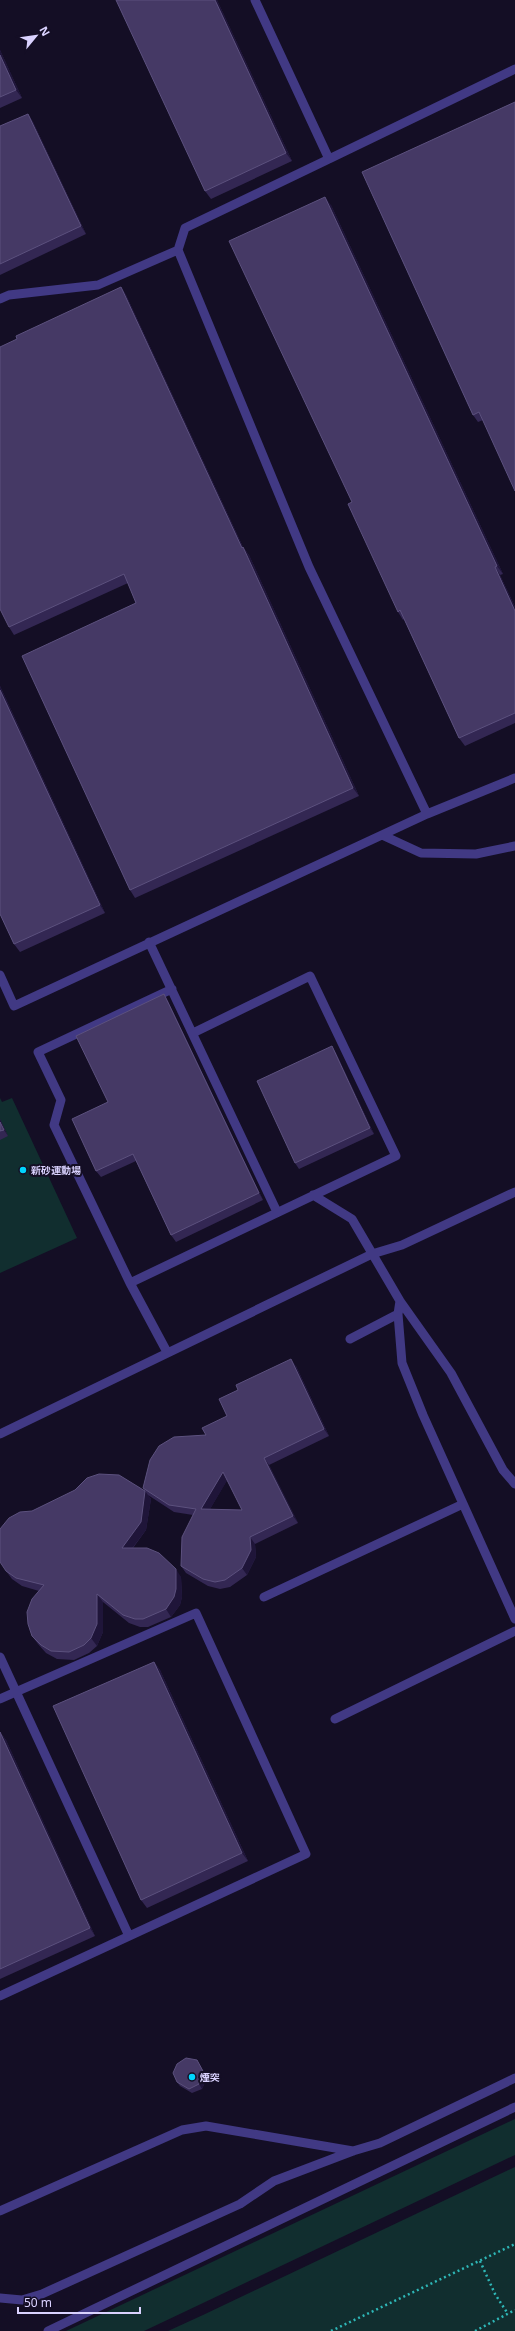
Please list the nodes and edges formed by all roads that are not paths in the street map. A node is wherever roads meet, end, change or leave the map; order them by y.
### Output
1 (255, 0) edge
2 (515, 69) edge
3 (328, 159) junction
4 (178, 250) junction
5 (0, 299) edge
6 (515, 778) edge
7 (427, 814) junction
8 (382, 834) junction
9 (515, 846) edge
10 (149, 942) junction
11 (0, 975) edge
12 (172, 989) junction
13 (193, 1033) junction
14 (515, 1192) edge
15 (313, 1195) junction
16 (277, 1212) junction
17 (372, 1254) junction
18 (130, 1283) junction
19 (400, 1301) junction
20 (398, 1314) junction
21 (350, 1339) dead end
22 (167, 1352) junction
23 (0, 1434) edge
24 (515, 1484) edge
25 (464, 1504) junction
26 (264, 1597) dead end
27 (515, 1619) edge
28 (515, 1631) edge
29 (0, 1657) edge
30 (16, 1691) junction
31 (0, 1699) edge
32 (335, 1719) dead end
33 (129, 1936) junction
34 (0, 1996) edge
35 (515, 2078) edge
36 (515, 2108) edge
37 (353, 2151) junction
38 (0, 2211) edge
39 (0, 2298) edge
40 (48, 2331) edge

1 - 3 lane
2 - 3 lane
3 - 4 lane
4 - 5 lane
4 - 7 lane
6 - 7 lane
7 - 8 lane
8 - 9 lane
8 - 10 lane
10 - 11 lane
10 - 12 lane
12 - 13 lane
12 - 18 lane
13 - 15 lane
13 - 16 lane
14 - 17 lane
15 - 16 lane
15 - 17 lane
16 - 18 lane
17 - 19 lane
17 - 22 lane
18 - 22 lane
19 - 20 lane
19 - 24 lane
20 - 21 lane
20 - 25 lane
22 - 23 lane
25 - 26 lane
25 - 27 lane
28 - 32 lane
29 - 30 lane
30 - 31 lane
30 - 33 lane
30 - 33 lane
33 - 34 lane
35 - 37 lane
36 - 40 lane
37 - 38 lane
37 - 39 lane

